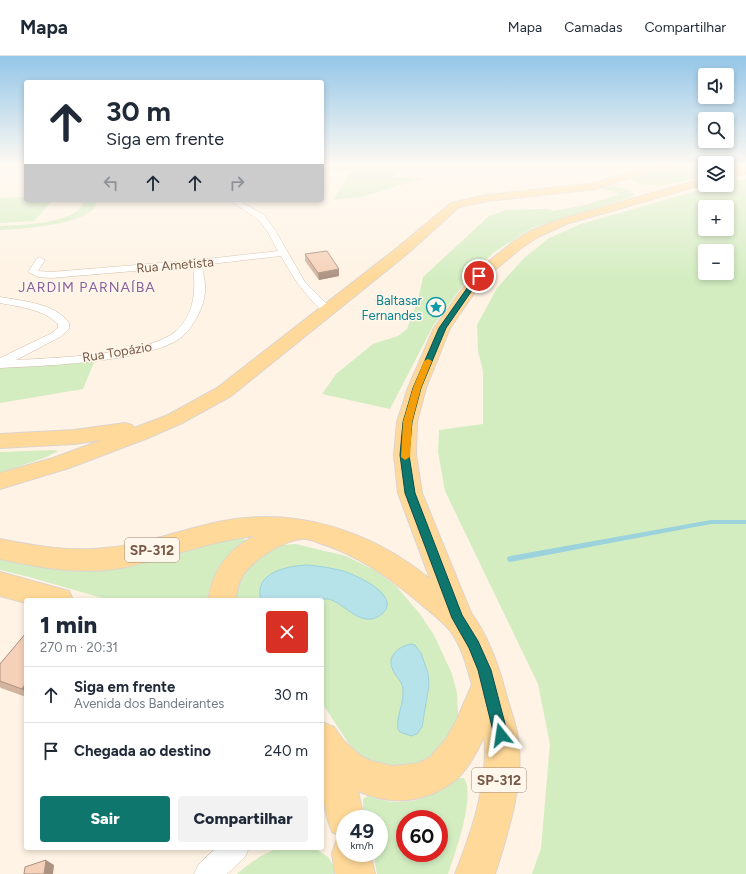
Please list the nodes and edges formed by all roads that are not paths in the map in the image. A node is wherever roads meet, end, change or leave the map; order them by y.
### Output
1 (238, 203) edge
2 (463, 203) edge
3 (601, 203) edge
4 (284, 253) junction
5 (40, 260) dead end
6 (197, 263) junction
7 (0, 300) edge
8 (327, 310) junction
9 (0, 363) edge
10 (175, 419) junction
11 (0, 441) edge
12 (0, 481) edge
13 (303, 530) junction
14 (0, 549) edge
15 (0, 584) edge
16 (52, 598) edge
17 (222, 598) edge
18 (458, 618) junction
19 (488, 685) junction
20 (325, 745) edge
21 (343, 810) edge
22 (234, 850) edge
23 (353, 862) edge
24 (207, 874) edge
25 (355, 874) edge
26 (475, 874) edge

1 - 4 street
2 - 8 main road
3 - 18 main road
4 - 6 street, Rua Ametista
4 - 8 street
5 - 6 street, Rua Ametista
6 - 9 street, Rua Topázio
7 - 9 street
8 - 10 main road
10 - 11 main road
10 - 12 main road
13 - 14 main road, SP-312
13 - 17 main road
13 - 18 main road, SP-312
15 - 16 main road
18 - 19 main road, SP-312
19 - 20 main road
19 - 26 main road, SP-312
20 - 21 main road
22 - 24 street
23 - 25 main road

